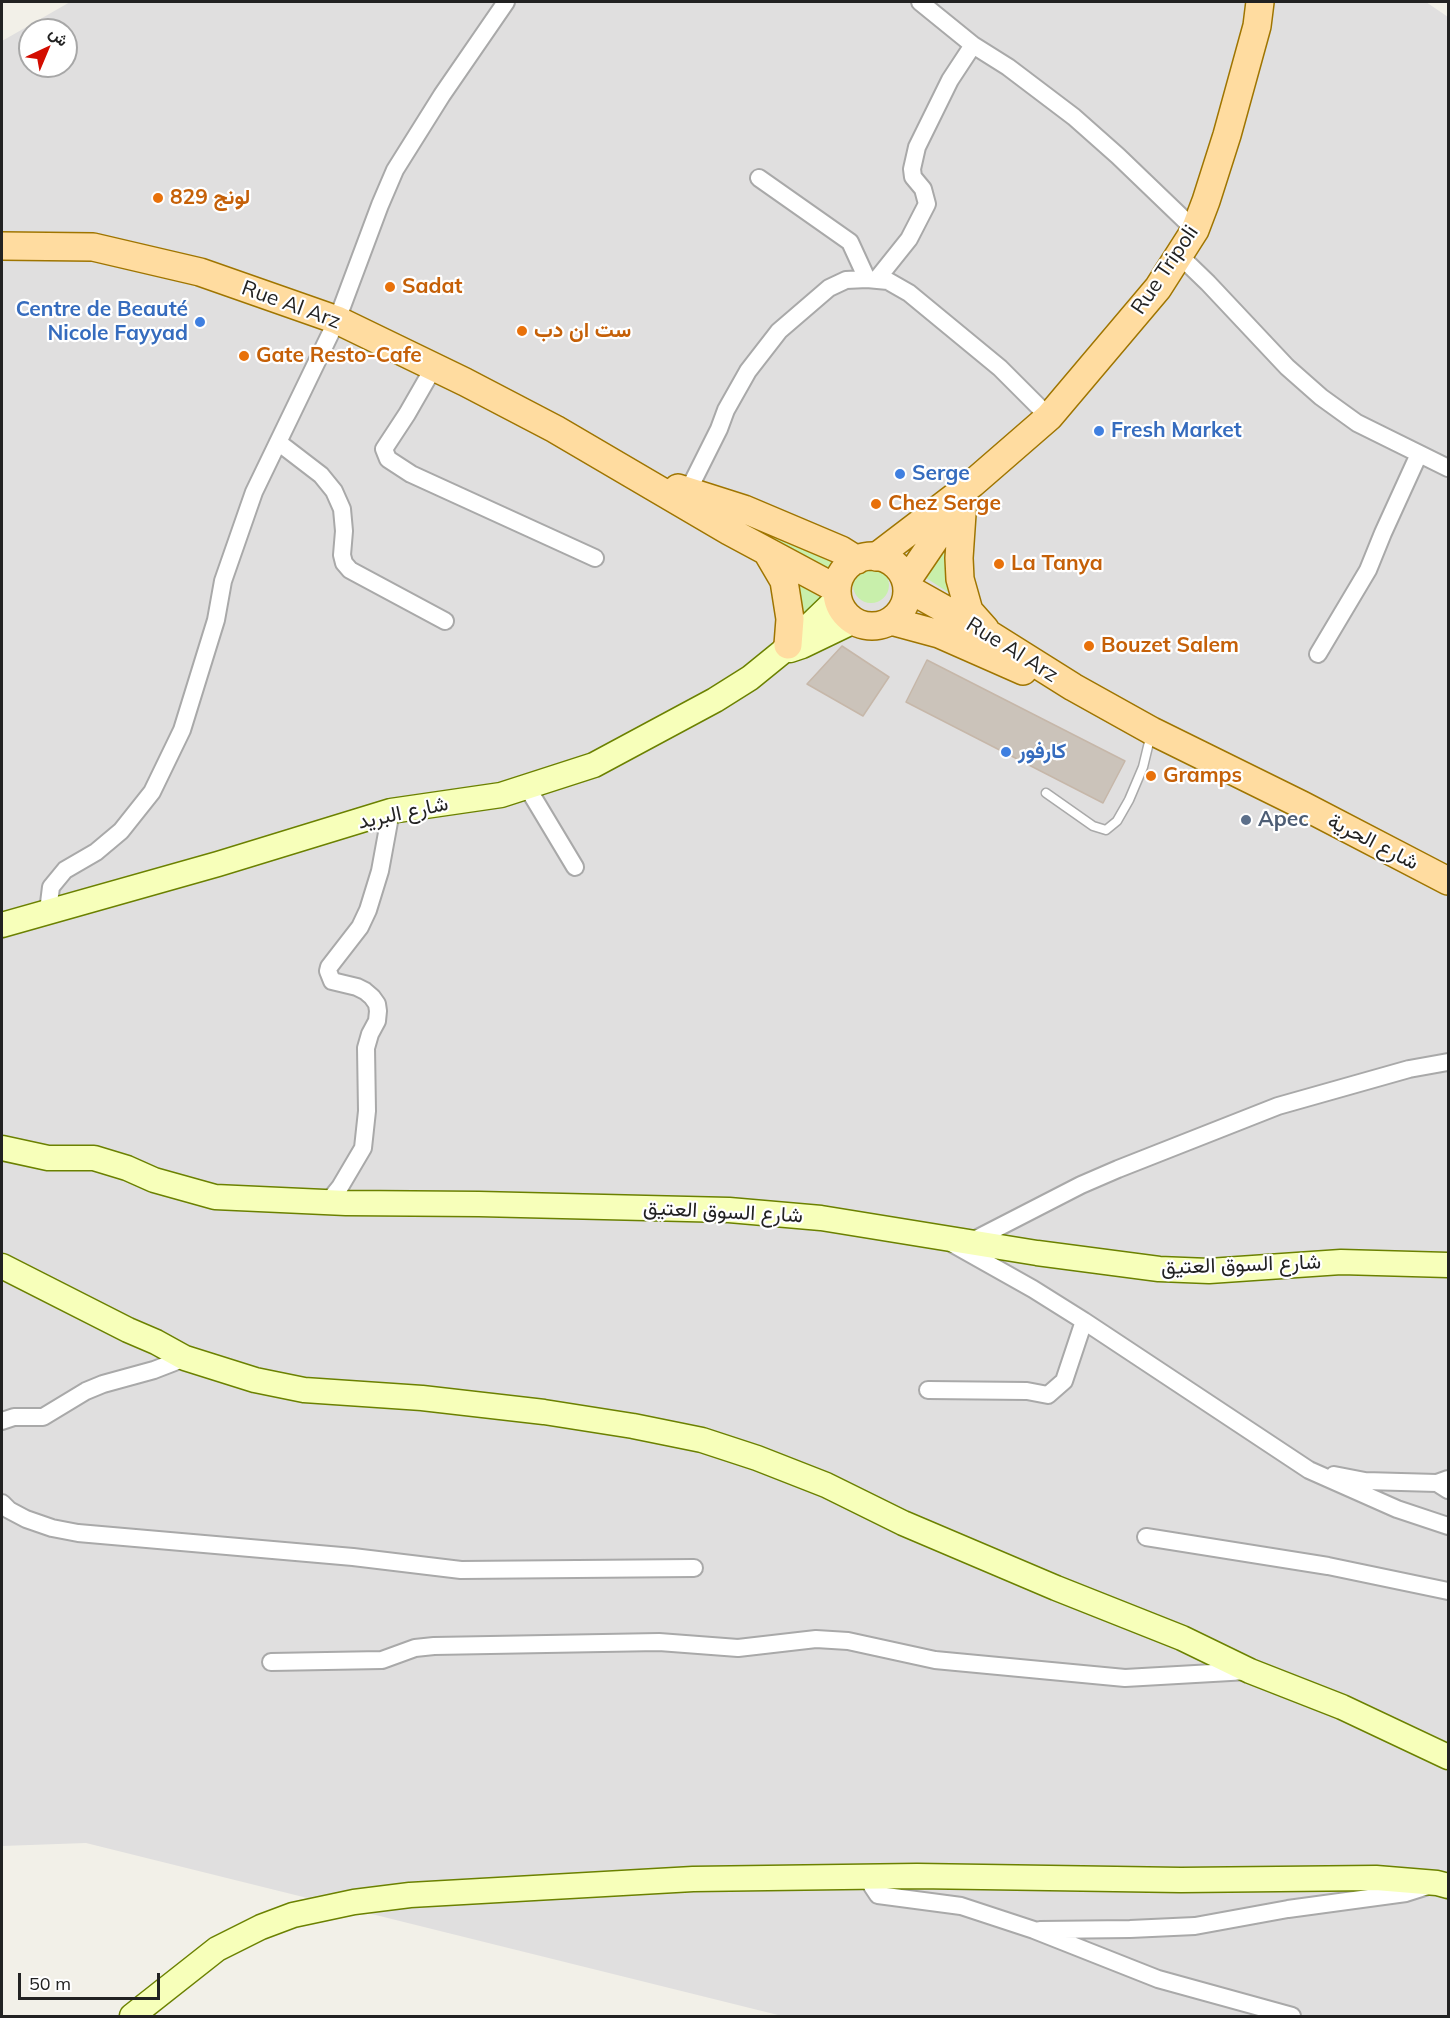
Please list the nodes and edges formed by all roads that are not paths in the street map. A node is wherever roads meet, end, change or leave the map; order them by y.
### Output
1 (506, 2) edge
2 (920, 2) edge
3 (1260, 2) edge
4 (973, 45) junction
5 (759, 178) dead end
6 (1195, 230) junction
7 (2, 246) edge
8 (1179, 255) junction
9 (872, 279) junction
10 (337, 320) junction
11 (434, 367) junction
12 (1049, 417) junction
13 (278, 442) junction
14 (1419, 454) junction
15 (1449, 468) edge
16 (623, 469) junction
17 (688, 491) junction
18 (968, 491) junction
19 (767, 552) junction
20 (595, 558) dead end
21 (867, 558) junction
22 (906, 585) junction
23 (838, 593) junction
24 (445, 621) dead end
25 (854, 621) junction
26 (891, 621) junction
27 (987, 633) junction
28 (784, 649) junction
29 (1318, 654) dead end
30 (1073, 687) junction
31 (1152, 731) junction
32 (527, 787) junction
33 (1046, 793) dead end
34 (392, 811) junction
35 (575, 867) dead end
36 (1449, 881) edge
37 (53, 911) junction
38 (2, 925) edge
39 (1449, 1062) edge
40 (2, 1148) edge
41 (328, 1202) junction
42 (939, 1236) junction
43 (972, 1241) junction
44 (1449, 1265) edge
45 (2, 1266) edge
46 (1084, 1321) junction
47 (185, 1358) junction
48 (928, 1390) dead end
49 (2, 1420) edge
50 (1309, 1470) junction
51 (1445, 1484) edge
52 (2, 1503) edge
53 (1449, 1526) edge
54 (1146, 1537) dead end
55 (694, 1568) dead end
56 (1449, 1591) edge
57 (271, 1662) dead end
58 (1250, 1671) junction
59 (1449, 1757) edge
60 (873, 1877) junction
61 (1443, 1884) edge
62 (1034, 1930) junction
63 (132, 2016) edge
64 (1292, 2016) edge

1 - 10 street
2 - 4 street
3 - 6 main road, Rue Tripoli
4 - 6 street
4 - 9 street
5 - 9 street
6 - 8 main road, Rue Tripoli
7 - 10 main road, Rue Al Arz
8 - 12 main road, Rue Tripoli
8 - 14 street
9 - 12 street
9 - 17 street
10 - 11 main road, Rue Al Arz
10 - 13 street
11 - 16 main road, Rue Al Arz
11 - 20 street
12 - 18 main road, Rue Tripoli
13 - 24 street
13 - 37 street
14 - 15 street
14 - 29 street
16 - 17 main road, Rue Al Arz
16 - 19 main road, Rue Al Arz
17 - 21 main road, Rue Al Arz
18 - 21 main road, Rue Tripoli
18 - 22 main road, Rue Tripoli
18 - 27 main road
19 - 23 main road, Rue Al Arz
19 - 28 main road
21 - 22 main road
21 - 23 main road
22 - 26 main road
22 - 27 main road, Rue Al Arz
23 - 25 main road
23 - 28 street, شارع البريد
25 - 26 main road
25 - 28 street, شارع البريد
26 - 30 main road, Rue Al Arz
27 - 30 main road, Rue Al Arz
28 - 32 street, شارع البريد
30 - 31 main road, شارع الحرية
31 - 33 lane
31 - 36 main road, شارع الحرية
32 - 34 street, شارع البريد
32 - 35 street
34 - 37 street, شارع البريد
34 - 41 street
37 - 38 street, شارع البريد
39 - 43 street
40 - 41 street, شارع السوق العتيق
41 - 42 street, شارع السوق العتيق
42 - 43 street, شارع السوق العتيق
42 - 46 street
43 - 44 street, شارع السوق العتيق
45 - 47 street
46 - 48 street
46 - 50 street
47 - 49 street
47 - 58 street
50 - 51 street
50 - 53 street
52 - 55 street
54 - 56 street
57 - 58 street
58 - 59 street
60 - 61 street
60 - 62 street
60 - 63 street
61 - 62 street
62 - 64 street

